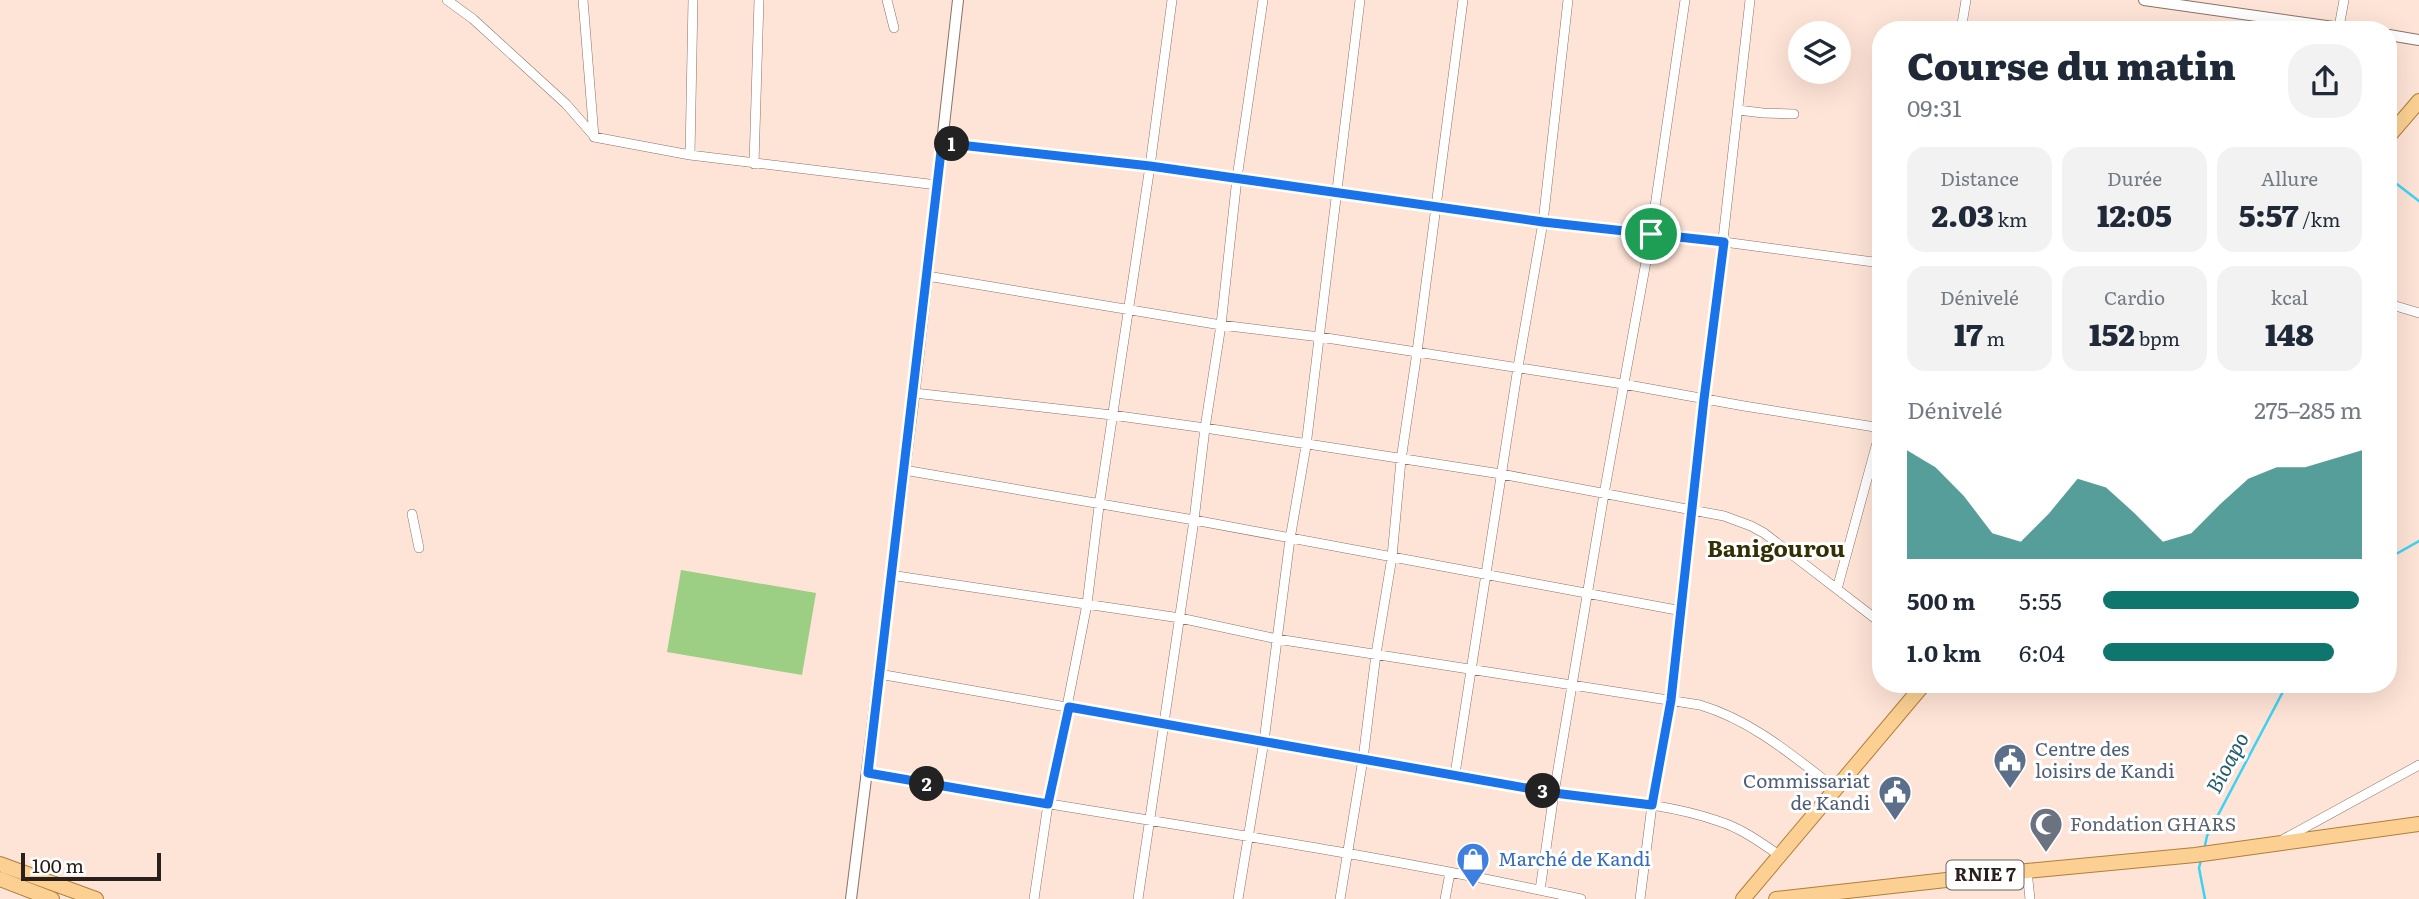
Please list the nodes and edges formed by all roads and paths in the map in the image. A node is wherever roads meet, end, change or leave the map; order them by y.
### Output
1 (447, 0) edge
2 (583, 0) edge
3 (693, 0) edge
4 (759, 0) edge
5 (887, 0) edge
6 (958, 0) edge
7 (1172, 0) edge
8 (1263, 0) edge
9 (1360, 0) edge
10 (1463, 0) edge
11 (1568, 0) edge
12 (1685, 0) edge
13 (1750, 0) edge
14 (1966, 0) edge
15 (2144, 0) edge
16 (2344, 0) edge
17 (1962, 21) edge
18 (2273, 21) edge
19 (2340, 21) edge
20 (894, 28) dead end
21 (2397, 36) edge
22 (2419, 40) edge
23 (2419, 101) edge
24 (1738, 110) junction
25 (1794, 114) dead end
26 (2397, 127) edge
27 (594, 137) junction
28 (942, 143) junction
29 (690, 155) junction
30 (754, 164) junction
31 (1150, 166) junction
32 (1237, 178) junction
33 (937, 186) junction
34 (1336, 194) junction
35 (1437, 207) junction
36 (1543, 222) junction
37 (1651, 234) junction
38 (1724, 242) junction
39 (1872, 262) edge
40 (927, 276) junction
41 (2397, 306) edge
42 (1128, 309) junction
43 (2419, 313) edge
44 (1221, 325) junction
45 (1320, 337) junction
46 (1418, 352) junction
47 (1518, 367) junction
48 (1623, 384) junction
49 (914, 393) junction
50 (1704, 399) junction
51 (1112, 415) junction
52 (1872, 427) edge
53 (1205, 428) junction
54 (1306, 446) junction
55 (1401, 460) junction
56 (1872, 461) edge
57 (904, 470) junction
58 (1501, 474) junction
59 (1604, 494) junction
60 (1099, 506) junction
61 (1693, 511) junction
62 (412, 514) dead end
63 (1194, 520) junction
64 (1290, 539) junction
65 (419, 548) dead end
66 (1392, 557) junction
67 (890, 575) junction
68 (1488, 575) junction
69 (1837, 589) junction
70 (1589, 594) junction
71 (1087, 604) junction
72 (1682, 611) junction
73 (1872, 616) edge
74 (1180, 618) junction
75 (1277, 639) junction
76 (1376, 654) junction
77 (1473, 668) junction
78 (879, 674) junction
79 (1573, 684) junction
80 (1916, 693) edge
81 (1671, 700) junction
82 (1069, 707) junction
83 (1166, 724) junction
84 (1264, 741) junction
85 (1363, 759) junction
86 (2419, 765) edge
87 (868, 773) junction
88 (1455, 774) junction
89 (1836, 789) junction
90 (1554, 793) junction
91 (1048, 804) junction
92 (1652, 805) junction
93 (1150, 820) junction
94 (2419, 824) edge
95 (1249, 836) junction
96 (2277, 843) junction
97 (1347, 853) junction
98 (1779, 855) junction
99 (0, 864) edge
100 (2027, 871) junction
101 (1450, 873) junction
102 (0, 879) edge
103 (1540, 890) junction
104 (1793, 898) edge
105 (52, 899) edge
106 (96, 899) edge
107 (851, 899) edge
108 (1034, 899) edge
109 (1138, 899) edge
110 (1238, 899) edge
111 (1340, 899) edge
112 (1445, 899) edge
113 (1581, 899) edge
114 (1640, 899) edge
115 (1743, 899) edge
116 (1776, 899) edge
117 (2031, 899) edge

1 - 27 street
2 - 27 street
3 - 29 street
4 - 30 street
5 - 20 street
6 - 28 street
7 - 31 street
8 - 32 street
9 - 34 street
10 - 35 street
11 - 36 street
12 - 37 street
13 - 24 street
14 - 17 street
15 - 18 street
16 - 19 street
21 - 22 street
23 - 26 main road
24 - 25 street
24 - 38 street
27 - 29 street
28 - 31 street
28 - 33 street
29 - 30 street
30 - 33 street
31 - 32 street
31 - 42 street
32 - 34 street
32 - 44 street
33 - 40 street
34 - 35 street
34 - 45 street
35 - 36 street
35 - 46 street
36 - 37 street
36 - 47 street
37 - 38 street
37 - 48 street
38 - 39 street
38 - 50 street
40 - 42 street
40 - 49 street
41 - 43 street
42 - 44 street
42 - 51 street
44 - 45 street
44 - 53 street
45 - 46 street
45 - 54 street
46 - 47 street
46 - 55 street
47 - 48 street
47 - 58 street
48 - 50 street
48 - 59 street
49 - 51 street
49 - 57 street
50 - 52 street
50 - 61 street
51 - 53 street
51 - 60 street
53 - 54 street
53 - 63 street
54 - 55 street
54 - 64 street
55 - 58 street
55 - 66 street
56 - 69 street
57 - 60 street
57 - 67 street
58 - 59 street
58 - 68 street
59 - 61 street
59 - 70 street
60 - 63 street
60 - 71 street
61 - 69 street
61 - 72 street
62 - 65 street
63 - 64 street
63 - 74 street
64 - 66 street
64 - 75 street
66 - 68 street
66 - 76 street
67 - 71 street
67 - 78 street
68 - 70 street
68 - 77 street
69 - 73 street
70 - 72 street
70 - 79 street
71 - 74 street
71 - 82 street
72 - 81 street
74 - 75 street
74 - 83 street
75 - 76 street
75 - 84 street
76 - 77 street
76 - 85 street
77 - 79 street
77 - 88 street
78 - 82 street
78 - 87 street
79 - 81 street
79 - 90 street
80 - 89 main road
81 - 89 street
81 - 92 street
82 - 83 street
82 - 91 street
83 - 84 street
83 - 93 street
84 - 85 street
84 - 95 street
85 - 88 street
85 - 97 street
86 - 96 street
87 - 91 street
87 - 107 street
88 - 90 street
89 - 98 main road
90 - 92 street
90 - 103 street
91 - 93 street
91 - 108 street
92 - 98 street
92 - 114 street
93 - 95 street
93 - 109 street
94 - 96 main road, RNIE 7
95 - 97 street
95 - 110 street
96 - 100 main road, RNIE 7 / RNIE 7
97 - 101 street
97 - 111 street
98 - 115 main road
99 - 106 main road
100 - 104 main road, RNIE 7 / RNIE 7
100 - 117 street
101 - 103 street
101 - 112 street
102 - 105 main road
103 - 113 street
104 - 116 main road, RNIE 7 / RNIE 7

